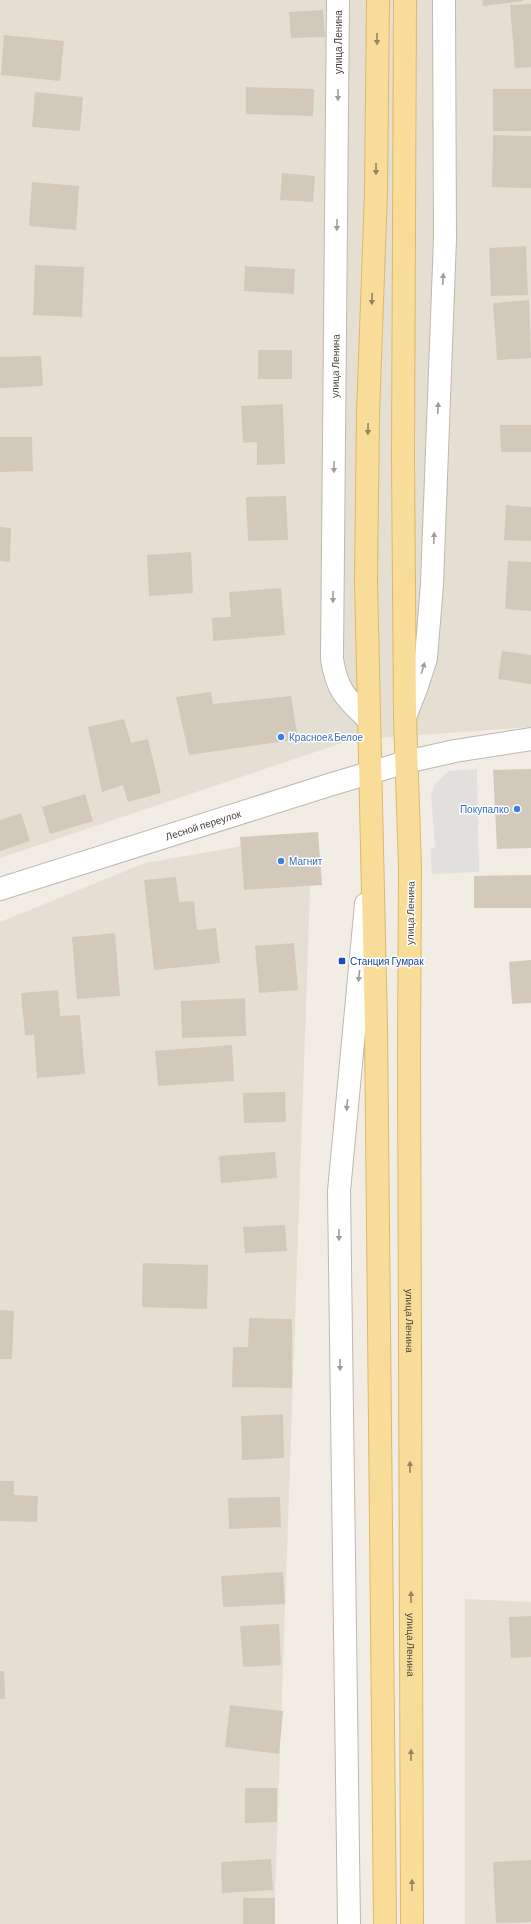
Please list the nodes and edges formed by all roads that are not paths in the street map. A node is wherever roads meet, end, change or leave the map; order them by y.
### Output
1 (338, 0) edge
2 (378, 0) edge
3 (405, 0) edge
4 (444, 0) edge
5 (404, 717) junction
6 (368, 719) junction
7 (531, 739) edge
8 (406, 762) junction
9 (371, 773) junction
10 (372, 868) junction
11 (0, 888) edge
12 (350, 1924) edge
13 (385, 1924) edge
14 (412, 1924) edge

1 -> 6 street, улица Ленина
2 -> 6 main road
3 - 5 main road, улица Ленина
5 -> 4 street, улица Ленина
5 - 8 main road, улица Ленина
6 - 9 main road
7 - 8 street, Лесной переулок
8 - 9 street, Лесной переулок
14 -> 8 main road, улица Ленина
9 - 10 main road
9 - 11 street, Лесной переулок
10 -> 12 street
10 - 13 main road

